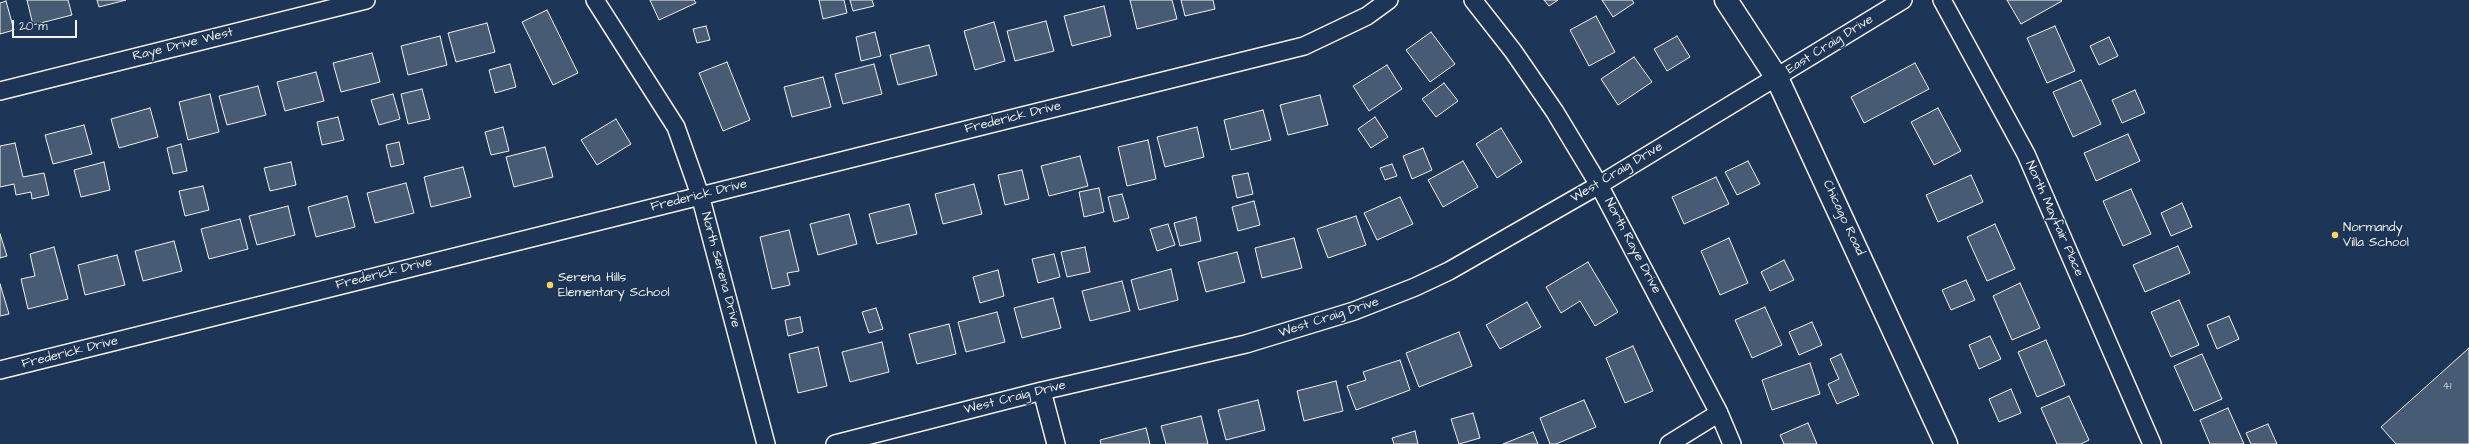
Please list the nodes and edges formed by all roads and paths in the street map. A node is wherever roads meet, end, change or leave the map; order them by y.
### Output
1 (366, 0) edge
2 (595, 0) edge
3 (1388, 0) edge
4 (1472, 0) edge
5 (1726, 0) edge
6 (1903, 0) edge
7 (1942, 0) edge
8 (1777, 78) junction
9 (0, 90) edge
10 (1599, 185) junction
11 (700, 195) junction
12 (0, 370) edge
13 (1042, 391) junction
14 (1719, 413) junction
15 (766, 444) edge
16 (835, 444) edge
17 (1056, 444) edge
18 (1669, 444) edge
19 (1732, 444) edge
20 (1946, 444) edge
21 (2152, 444) edge

1 - 9 street, Raye Drive West
2 - 11 street, North Serena Drive
3 - 11 street, Frederick Drive
4 - 10 street, North Raye Drive
5 - 8 street, Chicago Road
6 - 8 street, East Craig Drive
7 - 21 street, North Mayfair Place
8 - 10 street, West Craig Drive
8 - 20 street, Chicago Road
10 - 13 street, West Craig Drive
10 - 14 street, North Raye Drive
11 - 12 street, Frederick Drive
11 - 15 street, North Serena Drive
13 - 16 street, West Craig Drive
13 - 17 street
14 - 18 street
14 - 19 street, North Raye Drive

